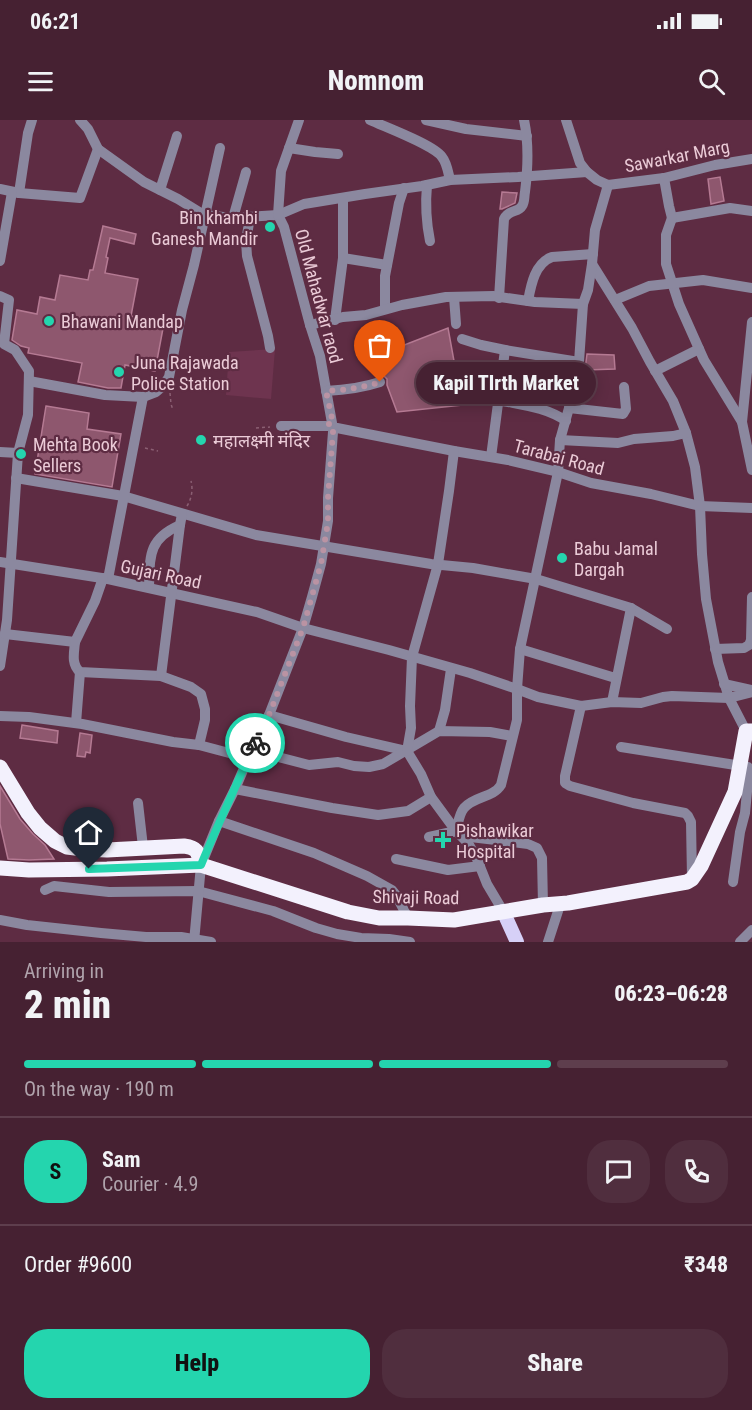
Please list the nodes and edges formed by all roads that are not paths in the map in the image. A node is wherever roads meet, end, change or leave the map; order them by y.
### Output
1 (32, 120) edge
2 (80, 120) edge
3 (298, 120) edge
4 (370, 120) edge
5 (426, 120) edge
6 (524, 120) edge
7 (566, 120) edge
8 (438, 122) edge
9 (177, 136) dead end
10 (527, 136) junction
11 (220, 148) dead end
12 (289, 148) junction
13 (98, 149) junction
14 (338, 154) dead end
15 (752, 159) edge
16 (246, 172) dead end
17 (587, 172) junction
18 (527, 176) junction
19 (664, 178) junction
20 (450, 180) junction
21 (427, 185) junction
22 (608, 185) junction
23 (404, 188) junction
24 (0, 189) edge
25 (160, 190) junction
26 (15, 193) junction
27 (343, 198) junction
28 (752, 211) edge
29 (278, 214) junction
30 (204, 215) junction
31 (250, 217) junction
32 (233, 218) junction
33 (672, 218) junction
34 (430, 241) dead end
35 (343, 258) junction
36 (592, 259) junction
37 (0, 261) edge
38 (387, 265) junction
39 (672, 283) junction
40 (752, 288) edge
41 (0, 296) edge
42 (454, 297) junction
43 (500, 298) junction
44 (615, 300) junction
45 (528, 301) junction
46 (583, 304) junction
47 (385, 309) junction
48 (335, 320) junction
49 (752, 322) edge
50 (456, 324) dead end
51 (310, 325) junction
52 (462, 339) dead end
53 (751, 343) edge
54 (270, 348) dead end
55 (699, 349) junction
56 (505, 350) junction
57 (579, 362) junction
58 (655, 371) junction
59 (29, 381) junction
60 (380, 382) dead end
61 (624, 387) dead end
62 (326, 391) junction
63 (143, 397) junction
64 (498, 400) junction
65 (569, 408) junction
66 (566, 421) junction
67 (742, 422) junction
68 (277, 427) road end
69 (333, 427) junction
70 (686, 432) junction
71 (560, 440) junction
72 (454, 451) junction
73 (0, 452) edge
74 (18, 453) junction
75 (491, 457) junction
76 (752, 470) edge
77 (558, 472) junction
78 (16, 478) junction
79 (123, 496) junction
80 (700, 506) junction
81 (752, 508) edge
82 (181, 520) junction
83 (324, 545) junction
84 (5, 563) edge
85 (438, 564) junction
86 (106, 579) junction
87 (536, 579) junction
88 (149, 587) junction
89 (171, 592) junction
90 (752, 597) edge
91 (632, 608) junction
92 (303, 628) junction
93 (667, 629) dead end
94 (5, 634) junction
95 (75, 642) junction
96 (520, 649) junction
97 (715, 649) junction
98 (412, 657) junction
99 (0, 666) edge
100 (452, 669) junction
101 (80, 672) junction
102 (161, 676) junction
103 (612, 677) dead end
104 (724, 684) junction
105 (517, 689) junction
106 (752, 691) edge
107 (729, 698) junction
108 (612, 702) junction
109 (581, 706) junction
110 (269, 715) junction
111 (0, 716) edge
112 (76, 723) junction
113 (439, 731) junction
114 (749, 731) edge
115 (512, 736) junction
116 (199, 746) junction
117 (621, 747) dead end
118 (407, 751) junction
119 (250, 753) junction
120 (740, 765) junction
121 (0, 767) edge
122 (235, 789) junction
123 (431, 796) junction
124 (138, 803) dead end
125 (729, 808) junction
126 (745, 813) junction
127 (219, 821) junction
128 (459, 834) junction
129 (429, 837) dead end
130 (143, 848) junction
131 (396, 859) dead end
132 (201, 865) junction
133 (480, 866) junction
134 (0, 868) edge
135 (692, 879) junction
136 (734, 882) dead end
137 (45, 890) dead end
138 (198, 891) junction
139 (560, 904) junction
140 (543, 905) junction
141 (503, 911) junction
142 (408, 918) junction
143 (0, 920) edge
144 (752, 931) edge
145 (194, 940) edge
146 (211, 942) edge
147 (410, 942) edge
148 (517, 942) edge
149 (548, 942) edge
150 (740, 942) edge

1 - 26 street
2 - 13 street
3 - 12 street
4 - 20 street
5 - 8 street
6 - 10 street
7 - 17 street
8 - 10 street
9 - 25 street
10 - 18 street
11 - 30 street
12 - 14 street
12 - 29 street
13 - 25 street
13 - 26 street
15 - 19 street, Sawarkar Marg
16 - 32 street
17 - 18 street
17 - 22 street
18 - 20 street
18 - 43 street
19 - 22 street, Sawarkar Marg
19 - 33 street
20 - 21 street
21 - 23 street
21 - 34 street
22 - 36 street
23 - 27 street
23 - 38 street
24 - 26 street
25 - 30 street
26 - 37 street
27 - 29 street
27 - 35 street
28 - 33 street
29 - 31 street
29 - 51 street, Old Mahadwar raod
30 - 32 street
30 - 63 street
31 - 32 street
31 - 54 street
33 - 39 street
35 - 38 street
35 - 48 street
36 - 44 street
36 - 45 street
36 - 46 street
38 - 47 street
39 - 40 street
39 - 44 street
39 - 55 street
41 - 59 street
42 - 43 street
42 - 47 street
42 - 50 street
43 - 45 street
44 - 58 street
45 - 46 street
46 - 57 street
47 - 48 street
48 - 51 street
49 - 53 street
51 - 62 street, Old Mahadwar raod
52 - 56 street
53 - 67 street
55 - 58 street
55 - 67 street
56 - 57 street
56 - 64 street
57 - 65 street
58 - 70 street
59 - 63 street
59 - 74 street
60 - 62 street
61 - 65 street
62 - 69 street, Old Mahadwar raod
63 - 79 street
64 - 66 street
64 - 75 street
65 - 66 street
66 - 71 street
67 - 76 street
68 - 69 street, Tarabai Road
69 - 72 street, Tarabai Road
69 - 83 street, Old Mahadwar raod
70 - 71 street
70 - 80 street
71 - 77 street
72 - 75 street, Tarabai Road
72 - 85 street
73 - 74 street
74 - 78 street
75 - 77 street, Tarabai Road
77 - 80 street, Tarabai Road
77 - 87 street
78 - 79 street
78 - 84 street
79 - 82 street
79 - 86 street
80 - 81 street, Tarabai Road
80 - 97 street
82 - 83 street
82 - 88 street
82 - 89 street
83 - 85 street
83 - 92 street, Old Mahadwar raod
84 - 86 street, Gujari Road
84 - 94 street
85 - 87 street
85 - 98 street
86 - 88 street, Gujari Road
86 - 95 street
87 - 91 street
87 - 96 street
88 - 89 street, Gujari Road
89 - 92 street, Gujari Road
89 - 102 street
90 - 97 street
91 - 93 street
91 - 108 street
92 - 98 street, Gujari Road
92 - 110 street, Old Mahadwar raod
94 - 95 street
94 - 99 street
95 - 101 street
96 - 103 street
96 - 105 street
97 - 104 street
98 - 100 street, Gujari Road
98 - 118 street
100 - 105 street, Gujari Road
100 - 113 street
101 - 102 street
101 - 112 street
102 - 116 street
104 - 106 street
104 - 107 street
105 - 109 street, Gujari Road
105 - 115 street
106 - 107 street, Gujari Road
107 - 108 street, Gujari Road
107 - 114 street
108 - 109 street, Gujari Road
109 - 135 street
110 - 118 street
110 - 119 street, Old Mahadwar raod
111 - 112 street
112 - 116 street
113 - 115 street
113 - 118 street
114 - 120 highway
115 - 128 street
116 - 119 street
117 - 120 street
118 - 119 street
118 - 123 street
119 - 122 street, Old Mahadwar raod
120 - 125 highway
120 - 126 street
121 - 130 highway, Shivaji Road
122 - 123 street
122 - 127 street, Old Mahadwar raod
123 - 128 street
124 - 130 street
125 - 126 street
125 - 135 highway
126 - 136 street
127 - 132 street, Old Mahadwar raod
127 - 142 street
128 - 129 street
128 - 133 street
128 - 140 street
130 - 132 highway, Shivaji Road
131 - 133 street
132 - 134 highway
132 - 138 street, Old Mahadwar raod
132 - 142 highway, Shivaji Road
133 - 141 street
135 - 139 highway, Shivaji Road
137 - 138 street
138 - 145 street, Old Mahadwar raod
138 - 147 street
139 - 140 highway, Shivaji Road
139 - 149 street
140 - 141 highway, Shivaji Road
141 - 142 highway, Shivaji Road
141 - 148 main road
143 - 145 street
144 - 150 street
145 - 146 street

